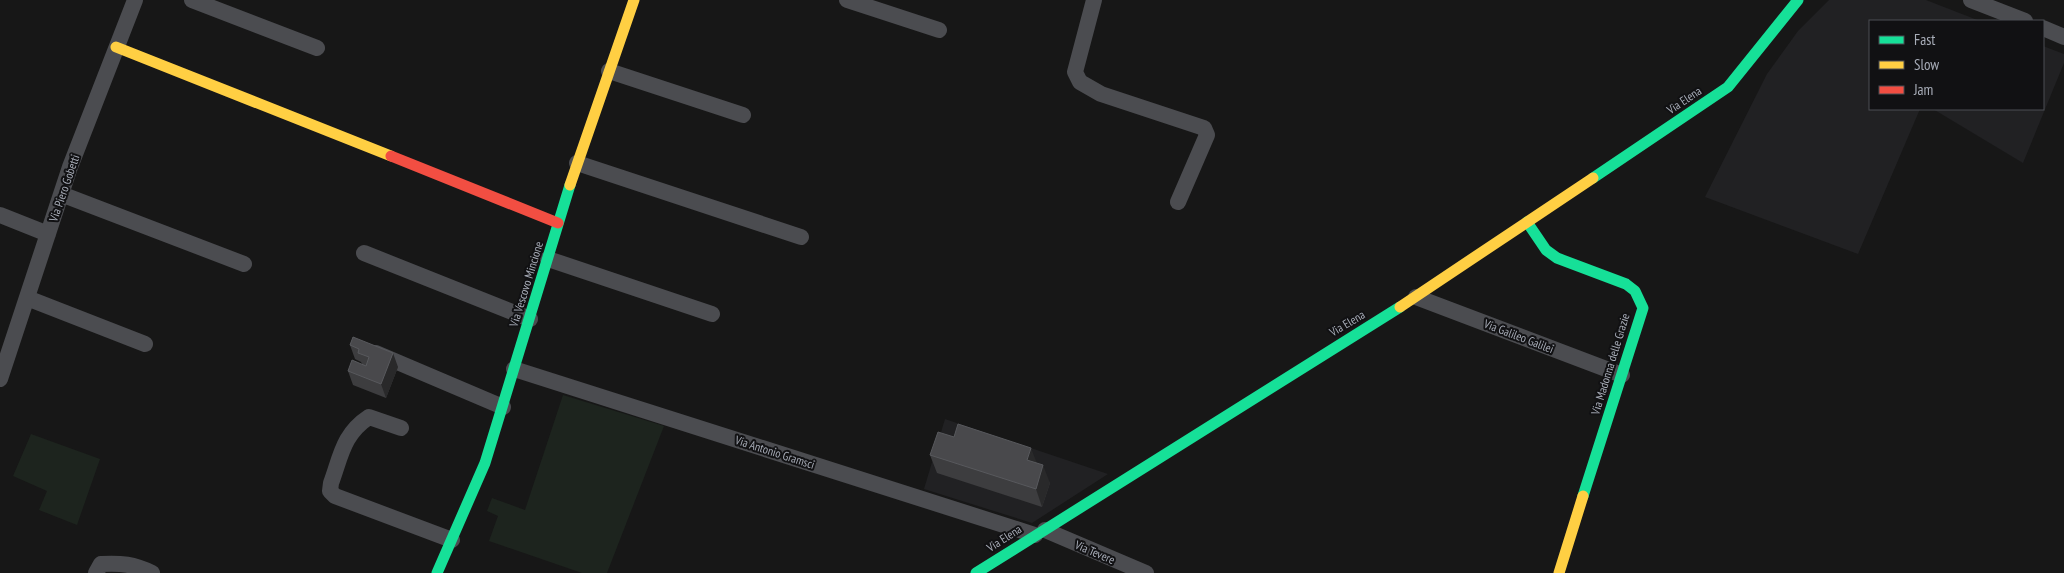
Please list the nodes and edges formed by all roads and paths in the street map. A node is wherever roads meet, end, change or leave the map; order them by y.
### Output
1 (135, 0) edge
2 (192, 0) edge
3 (634, 0) edge
4 (847, 0) edge
5 (1094, 0) edge
6 (1798, 0) edge
7 (1971, 0) edge
8 (2022, 20) edge
9 (2044, 28) edge
10 (939, 30) dead end
11 (2064, 37) edge
12 (116, 47) junction
13 (318, 48) dead end
14 (609, 71) junction
15 (743, 115) dead end
16 (576, 163) junction
17 (61, 194) junction
18 (1178, 202) dead end
19 (0, 215) edge
20 (1527, 222) junction
21 (558, 223) junction
22 (48, 234) junction
23 (801, 237) dead end
24 (364, 253) dead end
25 (548, 259) junction
26 (244, 264) dead end
27 (1416, 297) junction
28 (27, 298) junction
29 (712, 314) dead end
30 (530, 318) junction
31 (145, 344) dead end
32 (363, 348) edge
33 (514, 369) junction
34 (1622, 375) junction
35 (0, 379) edge
36 (503, 407) junction
37 (401, 428) dead end
38 (1040, 532) junction
39 (452, 540) junction
40 (96, 573) edge
41 (152, 573) edge
42 (437, 573) edge
43 (976, 573) edge
44 (1146, 573) edge
45 (1559, 573) edge

1 - 12 street, Via Piero Gobetti
2 - 13 street
3 - 14 street, Via Vescovo Mincione
4 - 10 street
5 - 18 street
6 - 20 street, Via Elena
7 - 8 street
9 - 11 street
12 - 17 street, Via Piero Gobetti
12 - 21 street
14 - 15 street
14 - 16 street, Via Vescovo Mincione
16 - 21 street, Via Vescovo Mincione
16 - 23 street
17 - 22 street, Via Piero Gobetti
17 - 26 street
19 - 22 street
20 - 27 street, Via Elena
20 - 34 street, Via Madonna delle Grazie
21 - 25 street, Via Vescovo Mincione
22 - 28 street, Via Piero Gobetti
24 - 30 street
25 - 29 street
25 - 30 street, Via Vescovo Mincione
27 - 34 street, Via Galileo Galilei
27 - 38 street, Via Elena
28 - 31 street
28 - 35 street, Via Piero Gobetti
30 - 33 street, Via Vescovo Mincione
32 - 36 street
33 - 36 street, Via Vescovo Mincione
33 - 38 street, Via Antonio Gramsci
34 - 45 street, Via Madonna delle Grazie
36 - 39 street, Via Vescovo Mincione
37 - 39 street
38 - 43 street, Via Elena
38 - 44 street, Via Tevere
39 - 42 street, Via Vescovo Mincione
40 - 41 street

